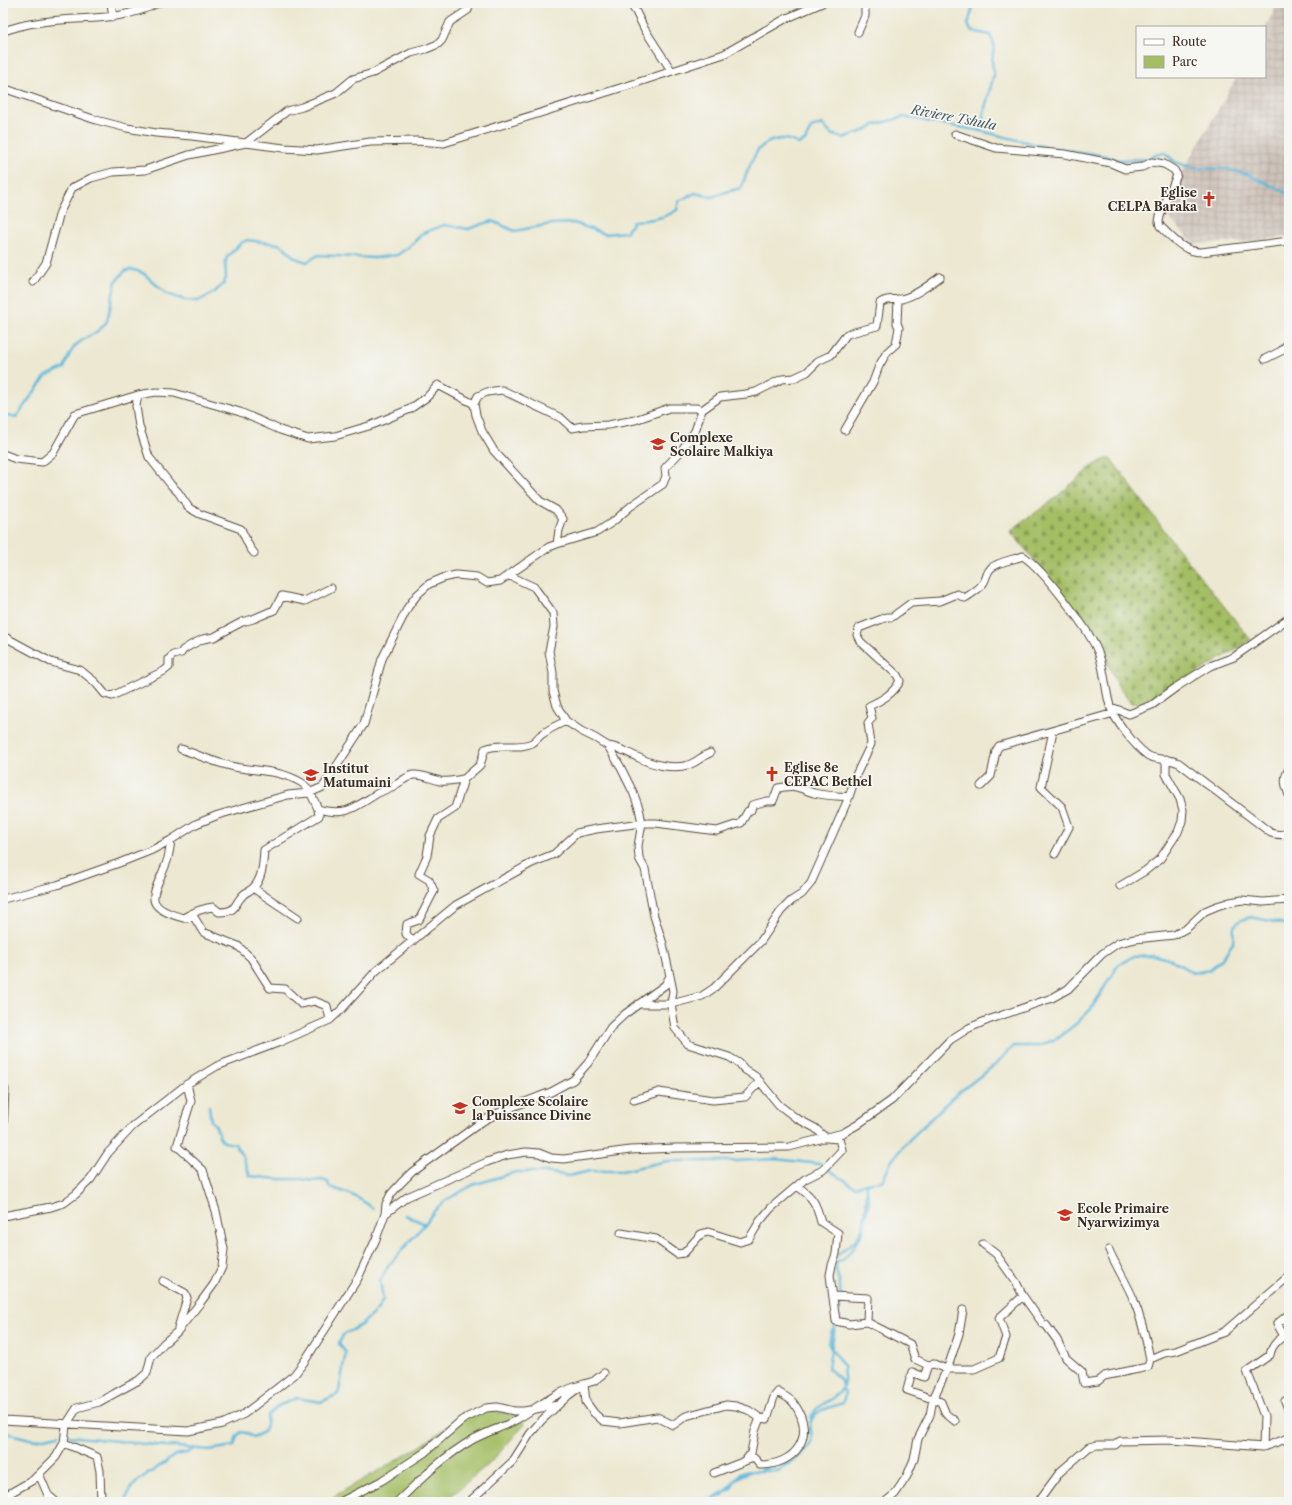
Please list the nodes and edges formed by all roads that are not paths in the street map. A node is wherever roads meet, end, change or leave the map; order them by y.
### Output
1 (111, 3) edge
2 (158, 3) edge
3 (470, 3) edge
4 (630, 3) edge
5 (822, 3) edge
6 (865, 3) edge
7 (113, 17) junction
8 (3, 31) edge
9 (858, 32) dead end
10 (671, 70) junction
11 (3, 88) edge
12 (955, 134) dead end
13 (246, 143) junction
14 (1289, 241) edge
15 (940, 277) dead end
16 (33, 282) dead end
17 (898, 299) junction
18 (1289, 342) edge
19 (1265, 359) dead end
20 (138, 395) junction
21 (474, 404) junction
22 (702, 410) junction
23 (844, 430) dead end
24 (3, 454) edge
25 (557, 544) junction
26 (254, 553) dead end
27 (508, 575) junction
28 (331, 588) dead end
29 (1289, 618) edge
30 (3, 636) edge
31 (3, 646) edge
32 (3, 662) edge
33 (1113, 710) junction
34 (566, 721) junction
35 (1053, 731) junction
36 (608, 746) junction
37 (182, 749) dead end
38 (710, 753) dead end
39 (1166, 760) junction
40 (1289, 769) edge
41 (464, 779) junction
42 (981, 786) dead end
43 (309, 793) junction
44 (1289, 795) edge
45 (849, 797) junction
46 (318, 809) junction
47 (642, 823) junction
48 (1289, 832) edge
49 (171, 840) junction
50 (1054, 854) dead end
51 (1120, 886) dead end
52 (253, 888) junction
53 (3, 899) edge
54 (1289, 900) edge
55 (183, 918) junction
56 (298, 918) dead end
57 (413, 941) junction
58 (670, 976) junction
59 (638, 1004) junction
60 (671, 1004) junction
61 (330, 1020) junction
62 (760, 1081) junction
63 (187, 1084) junction
64 (5, 1089) dead end
65 (634, 1100) dead end
66 (3, 1131) edge
67 (826, 1138) junction
68 (797, 1186) junction
69 (385, 1214) junction
70 (3, 1216) edge
71 (621, 1233) dead end
72 (983, 1244) dead end
73 (1109, 1250) dead end
74 (1289, 1276) edge
75 (163, 1281) dead end
76 (833, 1296) junction
77 (1023, 1296) junction
78 (963, 1310) dead end
79 (1289, 1314) edge
80 (867, 1322) junction
81 (177, 1332) junction
82 (1286, 1335) edge
83 (1150, 1359) junction
84 (928, 1365) junction
85 (946, 1369) junction
86 (604, 1373) dead end
87 (584, 1384) junction
88 (933, 1399) junction
89 (1285, 1401) dead end
90 (558, 1405) junction
91 (535, 1408) junction
92 (1289, 1411) edge
93 (760, 1418) junction
94 (3, 1420) edge
95 (955, 1421) dead end
96 (66, 1425) junction
97 (1289, 1438) edge
98 (64, 1443) junction
99 (1263, 1447) junction
100 (745, 1461) junction
101 (714, 1473) dead end
102 (39, 1474) junction
103 (1044, 1494) junction
104 (3, 1497) edge
105 (56, 1502) edge
106 (101, 1502) edge
107 (340, 1502) edge
108 (397, 1502) edge
109 (469, 1502) edge
110 (884, 1502) edge
111 (1038, 1502) edge
112 (1043, 1502) edge

1 - 7 street
2 - 7 street
3 - 13 street
4 - 10 street
5 - 10 street
6 - 9 street
7 - 8 street
10 - 13 street
11 - 13 street
12 - 14 street
13 - 16 street
15 - 17 street
17 - 22 street
17 - 23 street
18 - 19 street
20 - 21 street
20 - 24 street
20 - 26 street
21 - 22 street
21 - 25 street
22 - 25 street
25 - 27 street
27 - 34 street
27 - 43 street
28 - 30 street
29 - 33 street
31 - 32 street
33 - 35 street
33 - 39 street
33 - 45 street
34 - 36 street
34 - 41 street
35 - 42 street
35 - 50 street
36 - 38 street
36 - 47 street
37 - 43 street
39 - 48 street
39 - 51 street
40 - 44 street
41 - 46 street
41 - 57 street
43 - 46 street
43 - 49 street
45 - 47 street
45 - 60 street
46 - 52 street
47 - 57 street
47 - 58 street
49 - 53 street
49 - 55 street
52 - 55 street
52 - 56 street
54 - 67 street
55 - 61 street
57 - 61 street
58 - 59 street
58 - 60 street
59 - 60 street
59 - 69 street
60 - 62 street
61 - 63 street
62 - 65 street
62 - 67 street
63 - 70 street
63 - 81 street
64 - 66 street
67 - 68 street
67 - 69 street
68 - 71 street
68 - 76 street
69 - 96 street
72 - 77 street
73 - 83 street
74 - 83 street
75 - 81 street
76 - 80 street
76 - 80 street
77 - 83 street
77 - 85 street
78 - 85 street
79 - 82 street
80 - 84 street
81 - 96 street
82 - 99 street
84 - 85 street
84 - 88 street
85 - 88 street
86 - 87 street
87 - 90 street
87 - 91 street
87 - 93 street
88 - 95 street
88 - 110 street
89 - 92 street
90 - 91 street
90 - 109 street
91 - 107 street
91 - 108 street
93 - 100 street
93 - 100 street
94 - 96 street
96 - 98 street
97 - 99 street
98 - 102 street
98 - 106 street
99 - 103 street
100 - 101 street
102 - 104 street
102 - 105 street
103 - 111 street
103 - 112 street

